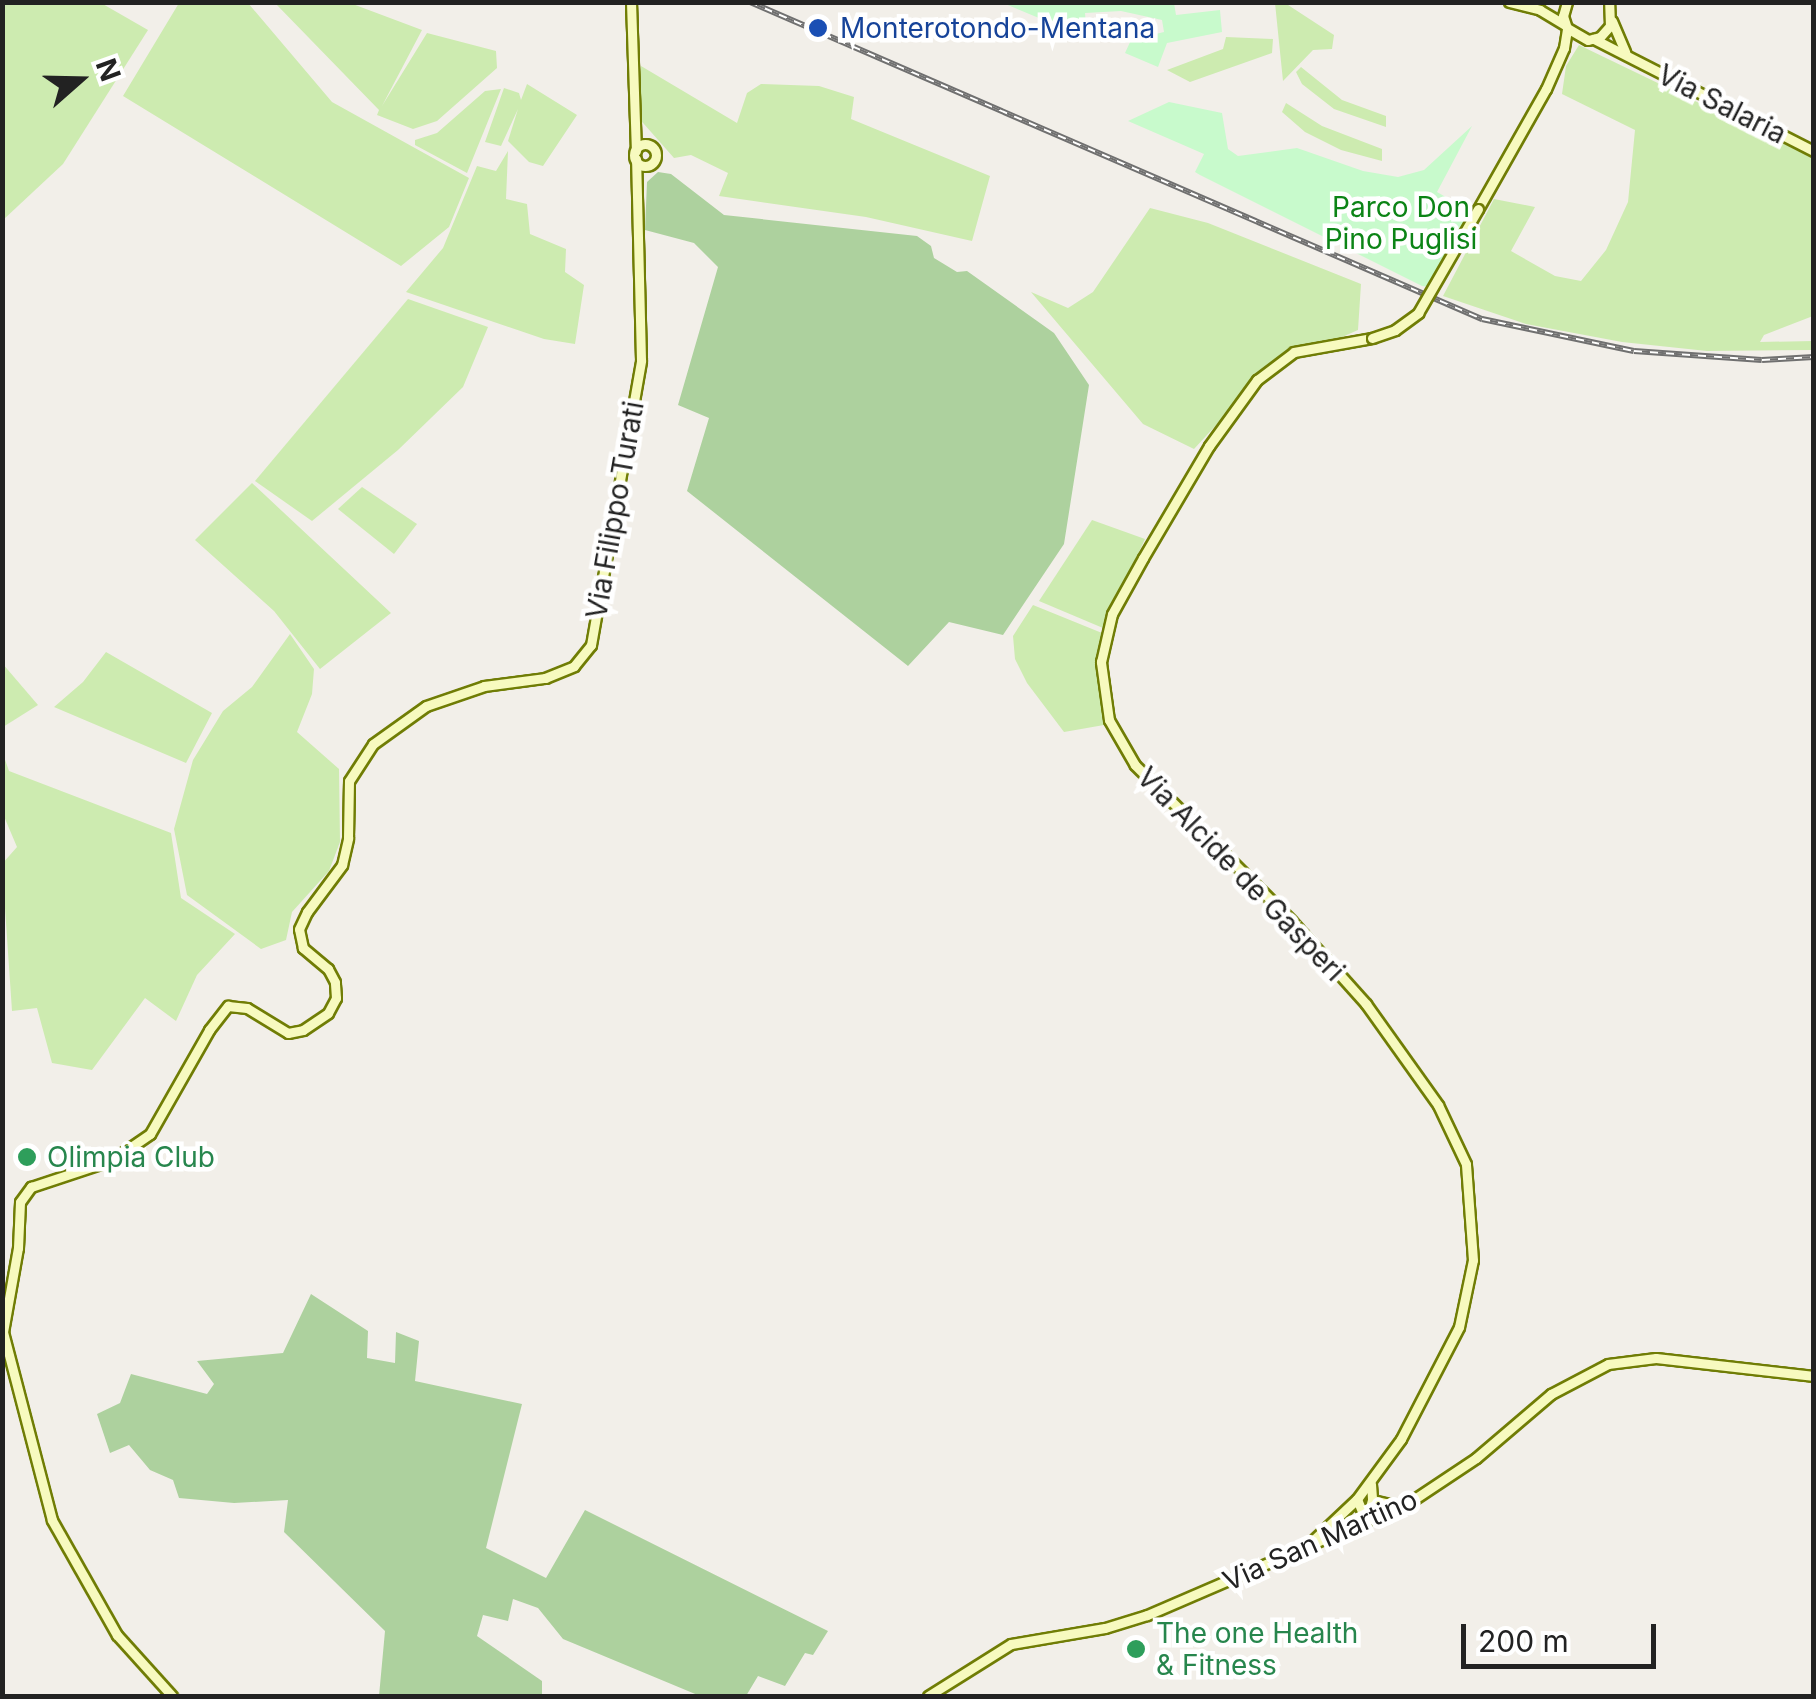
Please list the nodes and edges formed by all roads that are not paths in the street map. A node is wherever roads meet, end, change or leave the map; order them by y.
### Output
1 (630, 2) edge
2 (1509, 2) edge
3 (1565, 2) edge
4 (1608, 2) edge
5 (1540, 10) junction
6 (1612, 20) junction
7 (1566, 26) junction
8 (1588, 39) junction
9 (1630, 57) junction
10 (1560, 58) junction
11 (634, 117) junction
12 (650, 144) junction
13 (1814, 151) edge
14 (636, 155) junction
15 (647, 168) junction
16 (637, 199) junction
17 (1814, 1376) edge
18 (1371, 1482) junction
19 (1357, 1500) junction
20 (1372, 1500) junction
21 (1410, 1502) junction
22 (1366, 1522) junction
23 (1308, 1545) junction
24 (172, 1696) edge
25 (928, 1696) edge

1 - 11 street, Via Filippo Turati
2 - 5 street, Via Salaria
3 - 5 street
3 - 7 street
4 - 6 street, Via Salaria
5 - 7 street, Via Salaria
6 - 8 street
6 - 9 street, Via Salaria
7 - 8 street, Via Salaria
7 - 10 street
8 - 9 street, Via Salaria
8 - 10 street
9 - 13 street, Via Salaria
10 - 18 street, Via Alcide de Gasperi, bridge
11 - 12 street
11 - 14 street, Via Filippo Turati
12 - 14 street
12 - 15 street, Via Filippo Turati
14 - 15 street
14 - 16 street, Via Filippo Turati
15 - 16 street, Via Filippo Turati
16 - 24 street, Via Filippo Turati
17 - 21 street, Via San Martino
18 - 19 street, Via Alcide de Gasperi
18 - 20 street
19 - 22 street
19 - 23 street, Via Alcide de Gasperi
20 - 21 street
20 - 22 street
21 - 22 street, Via San Martino
22 - 23 street, Via San Martino
23 - 25 street, Via San Martino

